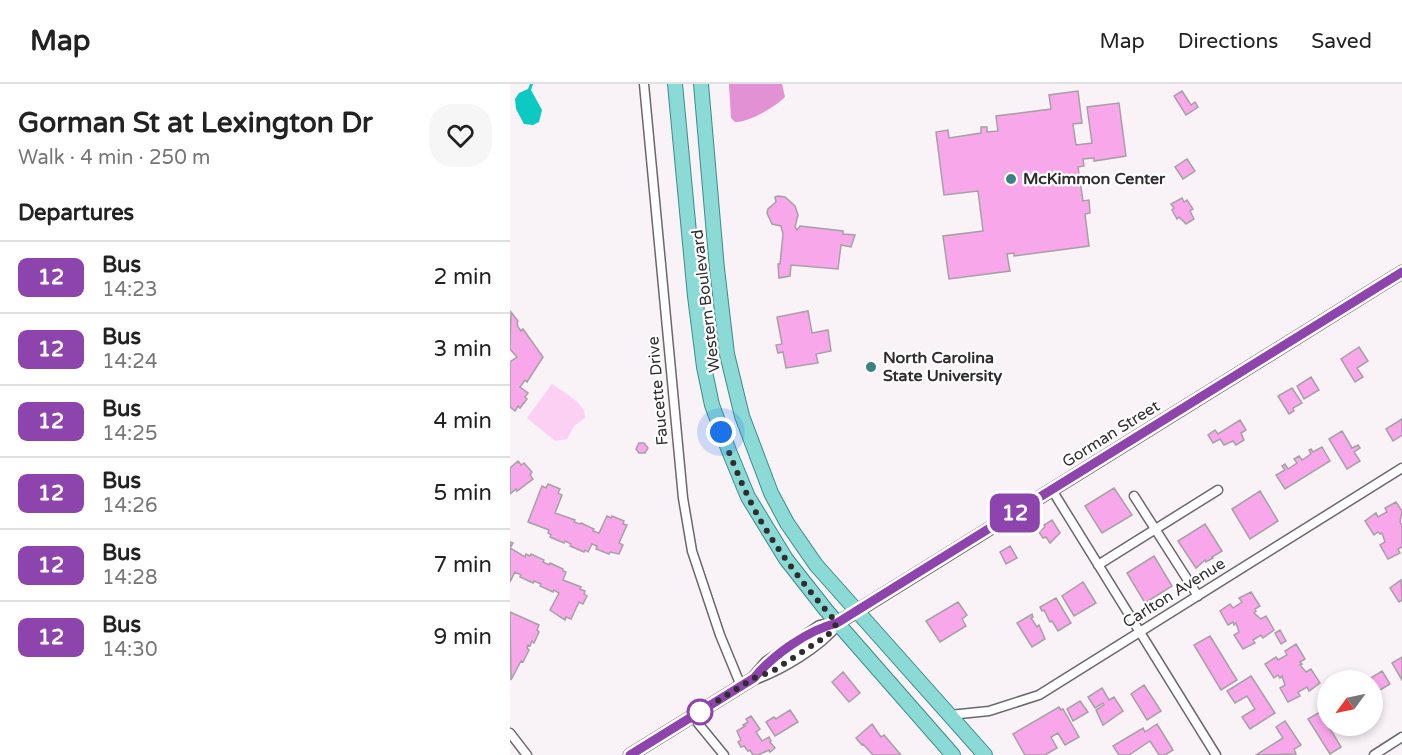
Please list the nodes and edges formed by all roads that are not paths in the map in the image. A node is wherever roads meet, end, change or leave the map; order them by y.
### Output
1 (644, 84) edge
2 (675, 84) edge
3 (701, 84) edge
4 (1402, 272) edge
5 (1402, 468) edge
6 (1052, 490) junction
7 (1218, 490) dead end
8 (1134, 496) dead end
9 (1155, 530) junction
10 (1098, 565) junction
11 (1198, 596) junction
12 (857, 611) junction
13 (837, 623) junction
14 (1140, 632) junction
15 (741, 686) junction
16 (692, 716) junction
17 (950, 716) junction
18 (510, 733) edge
19 (1402, 737) edge
20 (527, 755) edge
21 (630, 755) edge
22 (724, 755) edge
23 (953, 755) edge
24 (985, 755) edge
25 (1216, 755) edge
26 (1374, 755) edge

1 - 15 street, Faucette Drive
2 - 13 main road, Western Boulevard
3 - 12 main road, Western Boulevard
4 - 6 main road, Gorman Street
5 - 11 street, Carlton Avenue
6 - 10 street
6 - 12 main road, Gorman Street
7 - 9 street
8 - 9 street
9 - 10 street
9 - 11 street
10 - 14 street
11 - 14 street, Carlton Avenue
12 - 13 main road, Gorman Street
12 - 17 main road, Western Boulevard
13 - 15 main road, Gorman Street
13 - 23 main road, Western Boulevard
14 - 17 street, Carlton Avenue
14 - 25 street
15 - 16 main road, Gorman Street
16 - 21 main road, Gorman Street
16 - 22 street
17 - 24 main road, Western Boulevard
18 - 20 street
19 - 26 street

